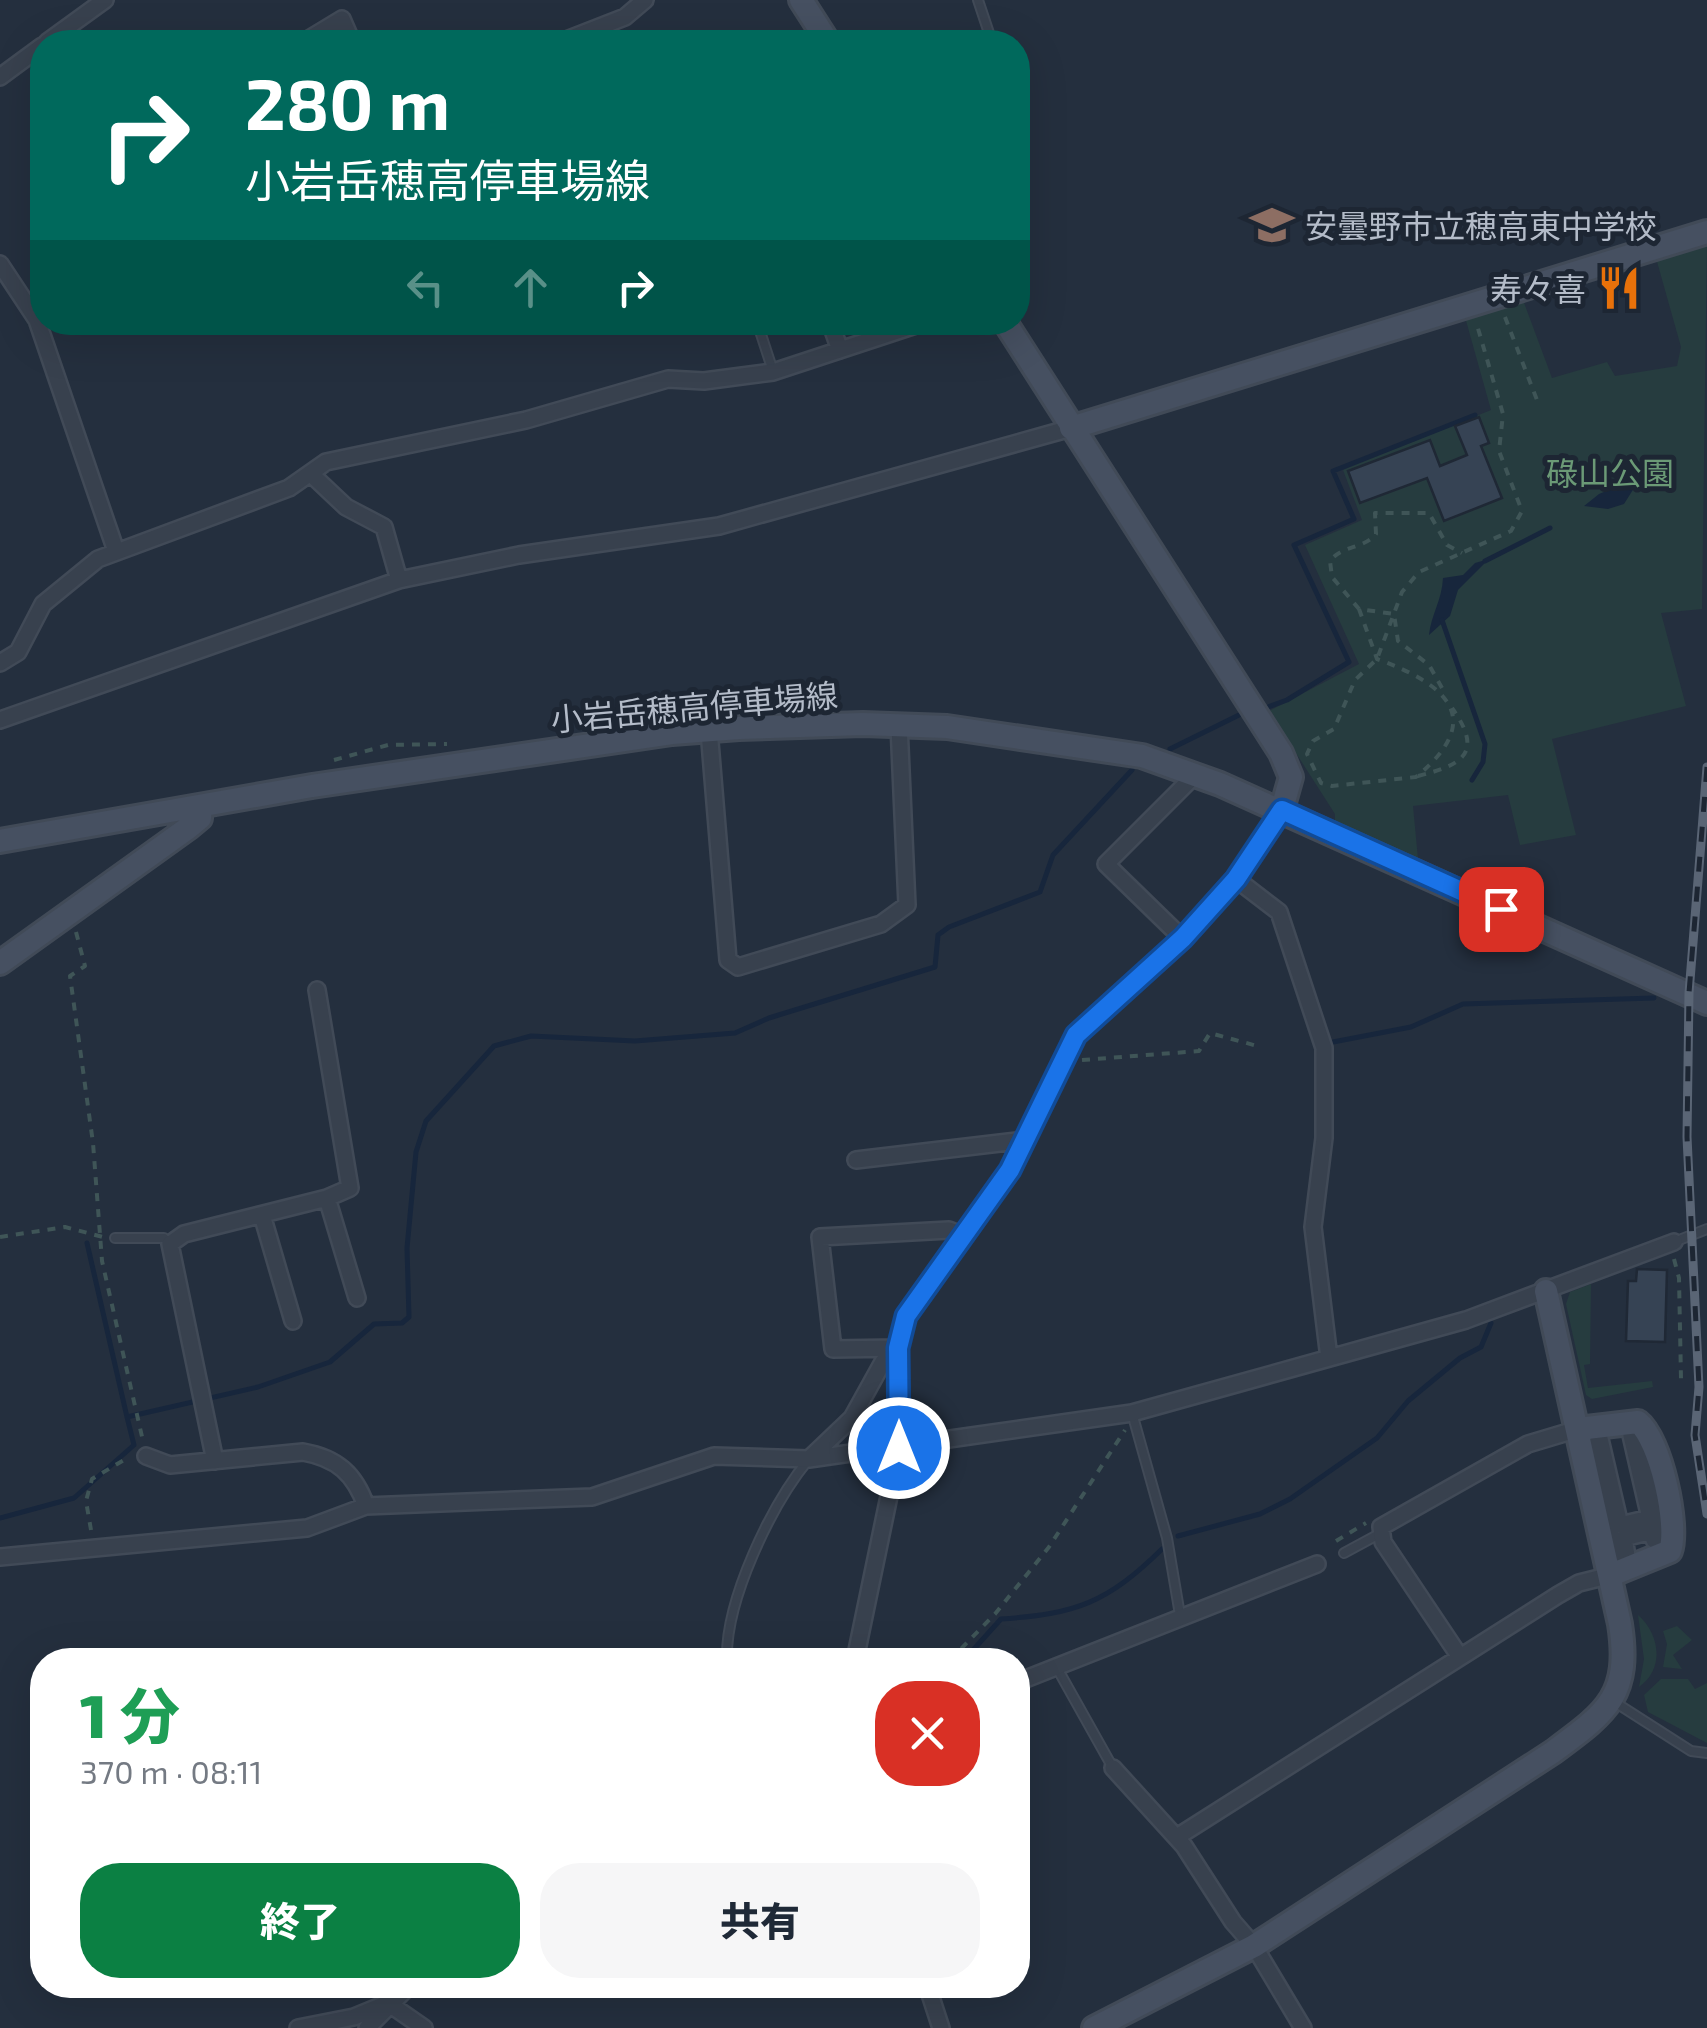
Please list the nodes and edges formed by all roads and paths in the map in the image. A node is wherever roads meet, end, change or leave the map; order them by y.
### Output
1 (104, 0) edge
2 (645, 0) edge
3 (801, 0) edge
4 (978, 0) edge
5 (64, 30) edge
6 (324, 30) edge
7 (347, 30) edge
8 (592, 30) edge
9 (820, 30) edge
10 (988, 30) edge
11 (30, 55) edge
12 (0, 77) edge
13 (1707, 232) edge
14 (0, 264) edge
15 (1501, 297) junction
16 (30, 304) edge
17 (1471, 306) junction
18 (46, 335) edge
19 (762, 335) edge
20 (835, 335) edge
21 (886, 335) edge
22 (1013, 335) edge
23 (840, 350) junction
24 (774, 372) junction
25 (1537, 400) dead end
26 (1071, 428) junction
27 (311, 474) junction
28 (116, 551) junction
29 (1462, 553) junction
30 (399, 580) junction
31 (1359, 609) junction
32 (1394, 614) junction
33 (1377, 659) junction
34 (0, 663) edge
35 (1443, 690) junction
36 (1452, 708) junction
37 (0, 720) edge
38 (899, 725) junction
39 (709, 730) junction
40 (1196, 776) junction
41 (1416, 777) junction
42 (201, 806) junction
43 (1282, 810) junction
44 (0, 841) edge
45 (1236, 879) junction
46 (66, 916) junction
47 (1183, 938) junction
48 (0, 963) edge
49 (317, 990) dead end
50 (1707, 1003) edge
51 (1261, 1047) dead end
52 (1062, 1062) junction
53 (1026, 1140) junction
54 (856, 1160) dead end
55 (327, 1198) junction
56 (262, 1215) junction
57 (1707, 1229) edge
58 (962, 1235) junction
59 (0, 1237) edge
60 (101, 1237) junction
61 (115, 1238) joint
62 (170, 1244) junction
63 (1672, 1244) junction
64 (1546, 1291) junction
65 (357, 1298) dead end
66 (293, 1321) dead end
67 (898, 1348) junction
68 (1330, 1358) junction
69 (1676, 1382) dead end
70 (1133, 1415) junction
71 (1586, 1436) junction
72 (899, 1448) junction
73 (143, 1452) junction
74 (808, 1460) junction
75 (215, 1461) junction
76 (366, 1506) junction
77 (1381, 1533) junction
78 (95, 1551) junction
79 (1344, 1554) dead end
80 (0, 1557) edge
81 (1317, 1564) dead end
82 (1611, 1575) junction
83 (1180, 1615) junction
84 (727, 1648) edge
85 (857, 1648) edge
86 (962, 1648) edge
87 (1460, 1657) junction
88 (1055, 1664) junction
89 (1030, 1676) edge
90 (1613, 1701) junction
91 (1707, 1754) edge
92 (1113, 1768) joint
93 (1177, 1837) junction
94 (1254, 1946) junction
95 (394, 1998) edge
96 (932, 1998) edge
97 (388, 2003) junction
98 (298, 2028) edge
99 (367, 2028) edge
100 (424, 2028) edge
101 (941, 2028) edge
102 (1094, 2028) edge
103 (1302, 2028) edge

1 - 5 street
2 - 8 street
3 - 9 street
4 - 10 lane
6 - 7 street
11 - 12 street
13 - 15 street
14 - 16 street
15 - 17 street
15 - 25 path
17 - 26 street
17 - 29 path
18 - 28 street
19 - 24 lane
20 - 23 street
21 - 23 street
22 - 26 street
23 - 24 street
24 - 27 street
26 - 30 street
26 - 43 street
27 - 28 street
27 - 30 street
28 - 34 street
29 - 31 path
29 - 32 path
30 - 37 street
31 - 32 path
31 - 33 path
32 - 33 path
32 - 35 path
33 - 35 path
33 - 41 path
35 - 36 path
36 - 41 path
36 - 41 path
38 - 39 street, 小岩岳穂高停車場線
38 - 39 street
38 - 40 street, 小岩岳穂高停車場線
39 - 42 street, 小岩岳穂高停車場線
40 - 43 street, 小岩岳穂高停車場線
40 - 47 street
42 - 44 street, 小岩岳穂高停車場線
42 - 46 street
43 - 45 street
43 - 50 street, 小岩岳穂高停車場線
45 - 47 street
45 - 68 street
46 - 48 street
46 - 60 path
47 - 52 street
49 - 55 street
51 - 52 path
52 - 53 street
53 - 54 street
53 - 58 street
55 - 56 street
55 - 65 street
56 - 62 street
56 - 66 street
57 - 63 lane
58 - 67 street
58 - 67 street
59 - 60 path
60 - 61 path
60 - 73 path
61 - 62 lane
62 - 75 street
63 - 64 street
63 - 69 path
64 - 68 street
64 - 71 street
67 - 72 street
67 - 74 street
68 - 70 street
70 - 72 street
70 - 83 lane
70 - 86 path
71 - 71 street
71 - 77 street
71 - 82 street
71 - 82 street
72 - 74 street
72 - 85 street
73 - 75 street
73 - 78 path
74 - 76 street
74 - 84 lane
75 - 76 street
76 - 78 street
77 - 79 lane
77 - 87 street
78 - 80 street
81 - 83 street
82 - 87 street
82 - 90 street
83 - 88 street
87 - 93 street
88 - 89 street
88 - 92 lane
90 - 91 lane
90 - 94 street
92 - 93 street
93 - 94 street
94 - 102 street
94 - 103 street
95 - 97 street
96 - 101 street
97 - 98 street
97 - 99 street
97 - 100 street

